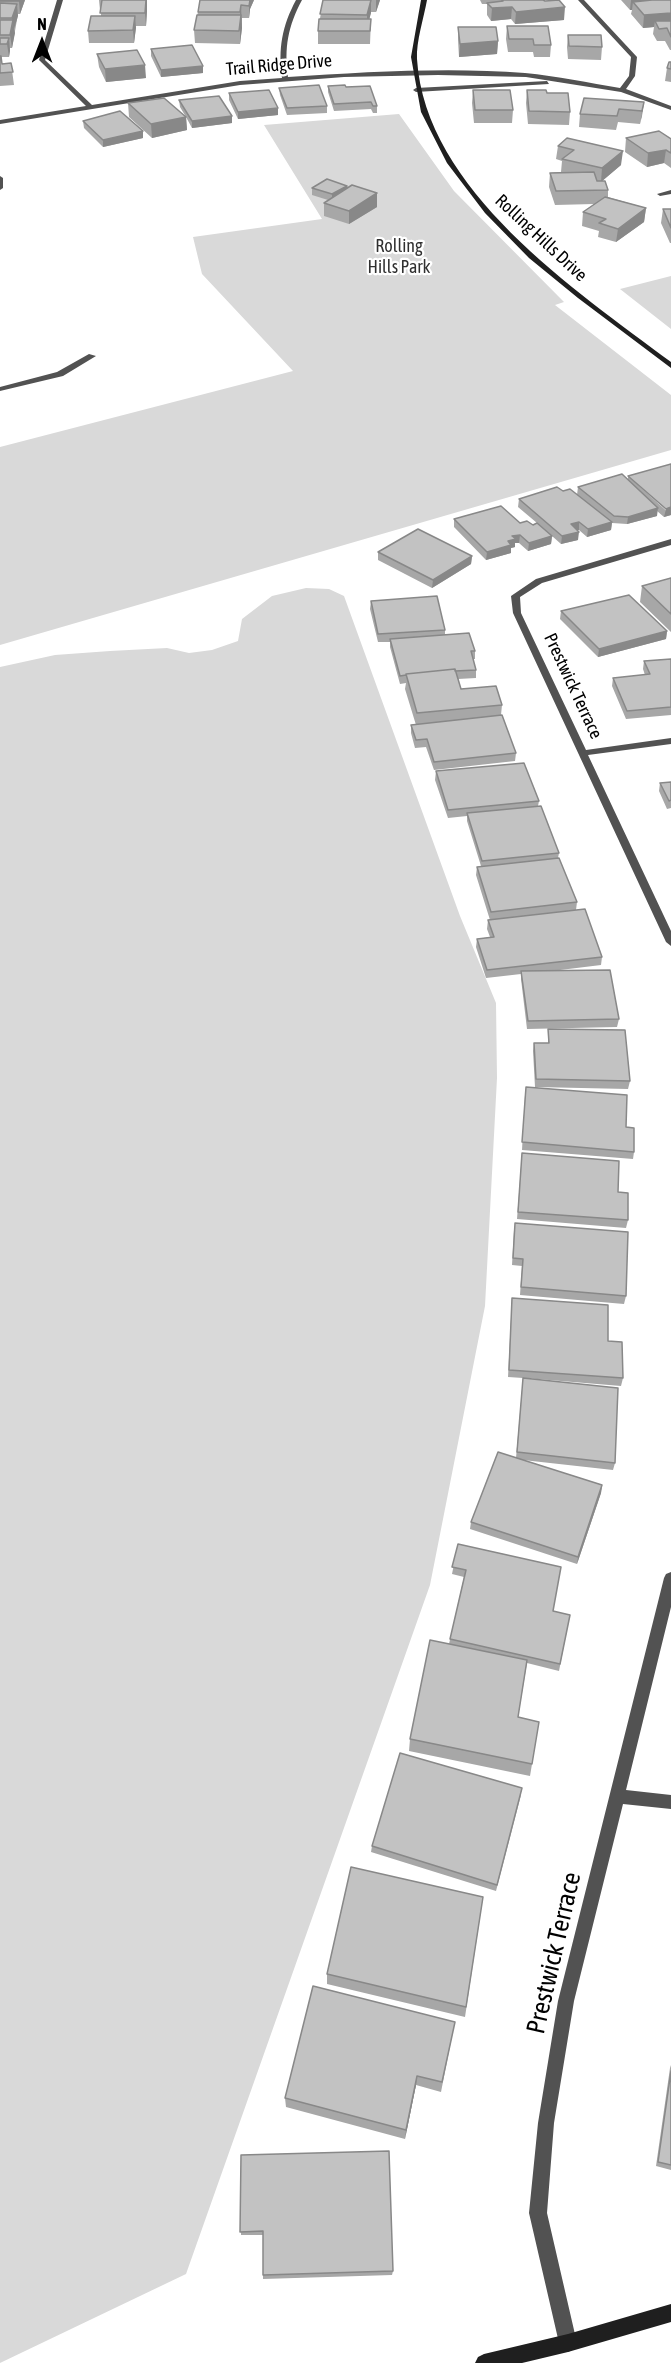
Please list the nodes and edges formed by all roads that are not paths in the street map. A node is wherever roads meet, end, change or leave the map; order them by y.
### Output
1 (60, 0) edge
2 (299, 0) edge
3 (424, 0) edge
4 (581, 0) edge
5 (413, 73) junction
6 (285, 79) junction
7 (563, 82) junction
8 (416, 90) junction
9 (622, 90) junction
10 (90, 107) junction
11 (671, 108) edge
12 (0, 122) edge
13 (0, 178) edge
14 (0, 188) edge
15 (671, 192) edge
16 (660, 194) dead end
17 (92, 356) dead end
18 (671, 366) edge
19 (0, 389) edge
20 (671, 542) edge
21 (671, 741) edge
22 (583, 753) junction
23 (671, 942) edge
24 (671, 1578) edge
25 (617, 1796) junction
26 (671, 1802) edge
27 (671, 2313) edge
28 (568, 2343) junction
29 (484, 2363) edge

1 - 10 street
2 - 6 street
3 - 5 street, Rolling Hills Drive
4 - 9 street
5 - 6 street, Trail Ridge Drive
5 - 7 street, Trail Ridge Drive
5 - 8 street, Rolling Hills Drive
6 - 10 street, Trail Ridge Drive
7 - 8 street, Trail Ridge Drive
7 - 9 street, Trail Ridge Drive
8 - 18 street, Rolling Hills Drive
9 - 11 street, Trail Ridge Drive
10 - 12 street, Trail Ridge Drive
13 - 14 street
15 - 16 street
17 - 19 street
20 - 22 street, Prestwick Terrace
21 - 22 street
22 - 23 street, Prestwick Terrace
24 - 25 street, Prestwick Terrace
25 - 26 street
25 - 28 street, Prestwick Terrace
27 - 28 street
28 - 29 street

